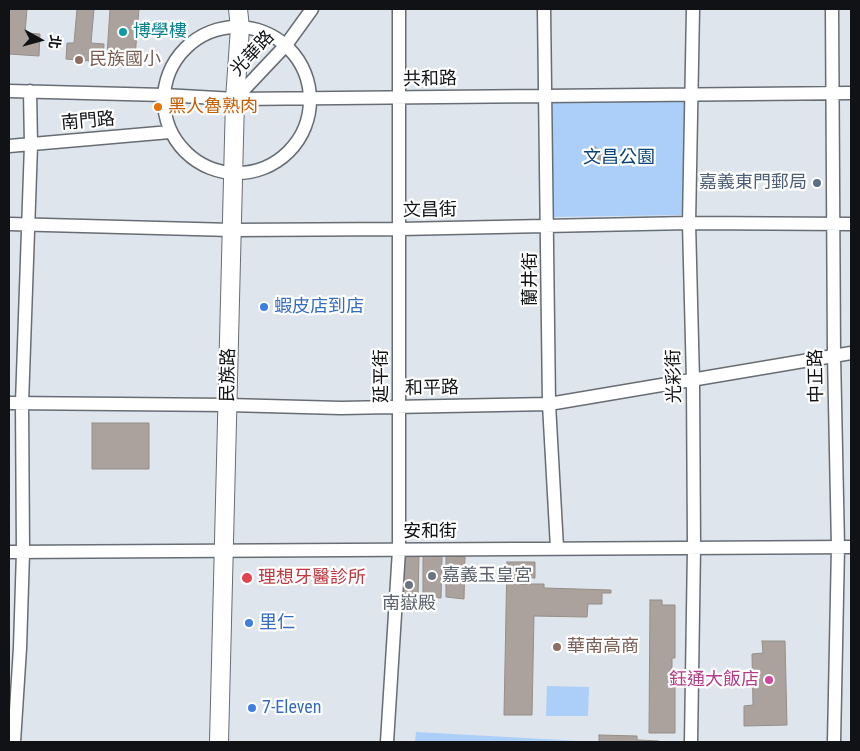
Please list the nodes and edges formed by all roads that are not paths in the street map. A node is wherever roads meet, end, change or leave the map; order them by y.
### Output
1 (238, 9) edge
2 (312, 9) edge
3 (399, 9) edge
4 (544, 9) edge
5 (693, 9) edge
6 (832, 9) edge
7 (240, 28) junction
8 (286, 45) junction
9 (9, 91) edge
10 (30, 91) junction
11 (851, 93) edge
12 (692, 94) junction
13 (832, 94) junction
14 (164, 95) junction
15 (546, 95) junction
16 (310, 98) junction
17 (400, 98) junction
18 (236, 99) junction
19 (170, 132) junction
20 (31, 145) junction
21 (9, 146) edge
22 (234, 173) junction
23 (689, 223) junction
24 (9, 224) edge
25 (851, 224) edge
26 (27, 225) junction
27 (834, 225) junction
28 (548, 226) junction
29 (400, 229) junction
30 (232, 230) junction
31 (851, 353) edge
32 (834, 355) junction
33 (693, 380) junction
34 (9, 403) edge
35 (22, 403) junction
36 (549, 404) junction
37 (228, 405) junction
38 (399, 407) junction
39 (838, 547) junction
40 (851, 547) edge
41 (557, 548) junction
42 (694, 548) junction
43 (224, 549) junction
44 (398, 550) junction
45 (9, 552) edge
46 (23, 552) junction
47 (14, 742) edge
48 (219, 742) edge
49 (387, 742) edge
50 (691, 742) edge
51 (834, 742) edge

1 - 7 main road, 民族路
2 - 8 street, 光華路
3 - 17 street, 延平街
4 - 15 street, 蘭井街
5 - 12 street, 光彩街
6 - 13 street, 中正路
7 - 8 street
7 - 14 street
7 - 18 main road, 民族路
8 - 16 street
8 - 18 street, 光華路
9 - 10 street, 共和路
10 - 14 street, 共和路
10 - 20 street
11 - 13 street, 共和路
12 - 13 street, 共和路
12 - 15 street, 共和路
12 - 23 street, 光彩街
13 - 27 street, 中正路
14 - 18 street, 共和路
14 - 19 street
15 - 17 street, 共和路
15 - 28 street, 蘭井街
16 - 17 street, 共和路
16 - 18 street, 共和路
16 - 22 street
17 - 29 street, 延平街
18 - 22 main road, 民族路
19 - 20 street, 南門路
19 - 22 street
20 - 21 street, 南門路
20 - 26 street
22 - 30 main road, 民族路
23 - 27 street, 文昌街
23 - 28 street, 文昌街
23 - 33 street, 光彩街
24 - 26 street, 文昌街
25 - 27 street, 文昌街
26 - 30 street, 文昌街
26 - 35 street
27 - 32 street, 中正路
28 - 29 street, 文昌街
28 - 36 street, 蘭井街
29 - 30 street, 文昌街
29 - 38 street, 延平街
30 - 37 main road, 民族路
31 - 32 street, 和平路
32 - 33 street, 和平路
32 - 39 street, 中正路
33 - 36 street, 和平路
33 - 42 street, 光彩街
34 - 35 street, 和平路
35 - 37 street, 和平路
35 - 46 street
36 - 38 street, 和平路
36 - 41 street, 蘭井街
37 - 38 street, 和平路
37 - 43 main road, 民族路
38 - 44 street, 延平街
39 - 40 street, 安和街
39 - 42 street, 安和街
39 - 51 street, 中正路
41 - 42 street, 安和街
41 - 44 street, 安和街
42 - 50 street, 光彩街
43 - 44 street, 安和街
43 - 46 street, 安和街
43 - 48 main road, 民族路
44 - 49 street, 延平街
45 - 46 street, 安和街
46 - 47 street

